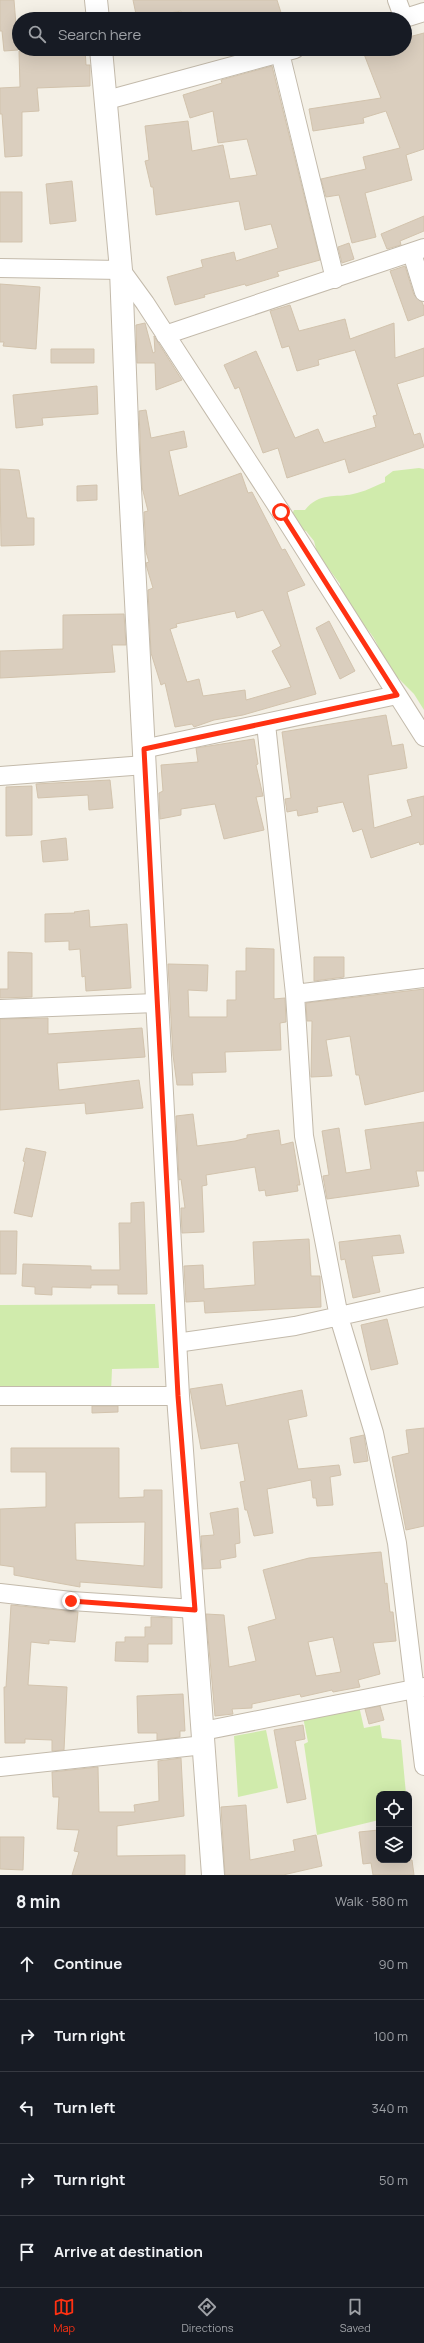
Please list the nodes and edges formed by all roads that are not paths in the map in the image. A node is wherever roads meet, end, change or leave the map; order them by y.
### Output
1 (96, 0) edge
2 (397, 0) edge
3 (97, 12) edge
4 (401, 12) edge
5 (424, 12) edge
6 (412, 16) edge
7 (102, 56) edge
8 (269, 56) edge
9 (288, 56) edge
10 (107, 100) junction
11 (418, 250) edge
12 (0, 268) edge
13 (121, 270) junction
14 (335, 279) junction
15 (424, 292) edge
16 (165, 335) junction
17 (397, 695) junction
18 (266, 724) junction
19 (424, 737) edge
20 (144, 757) junction
21 (0, 776) edge
22 (424, 978) edge
23 (295, 994) junction
24 (156, 1003) junction
25 (0, 1009) edge
26 (424, 1297) edge
27 (339, 1317) junction
28 (176, 1343) junction
29 (0, 1396) edge
30 (178, 1396) junction
31 (0, 1593) edge
32 (195, 1610) junction
33 (420, 1687) edge
34 (203, 1738) junction
35 (424, 1766) edge
36 (0, 1767) edge
37 (213, 1875) edge

1 - 3 street
2 - 4 street
5 - 6 street
7 - 10 street
8 - 10 street
9 - 14 street
10 - 13 street
11 - 14 street
11 - 15 street
12 - 13 street
13 - 16 street
13 - 20 street
14 - 16 street
16 - 17 street
17 - 18 street
17 - 19 street
18 - 20 street
18 - 23 street
20 - 21 street
20 - 24 street
22 - 23 street
23 - 27 street
24 - 25 street
24 - 28 street
26 - 27 street
27 - 28 street
27 - 33 street
28 - 30 street
29 - 30 street
30 - 32 street
31 - 32 street
32 - 34 street
33 - 34 street
33 - 35 street
34 - 36 street
34 - 37 street

